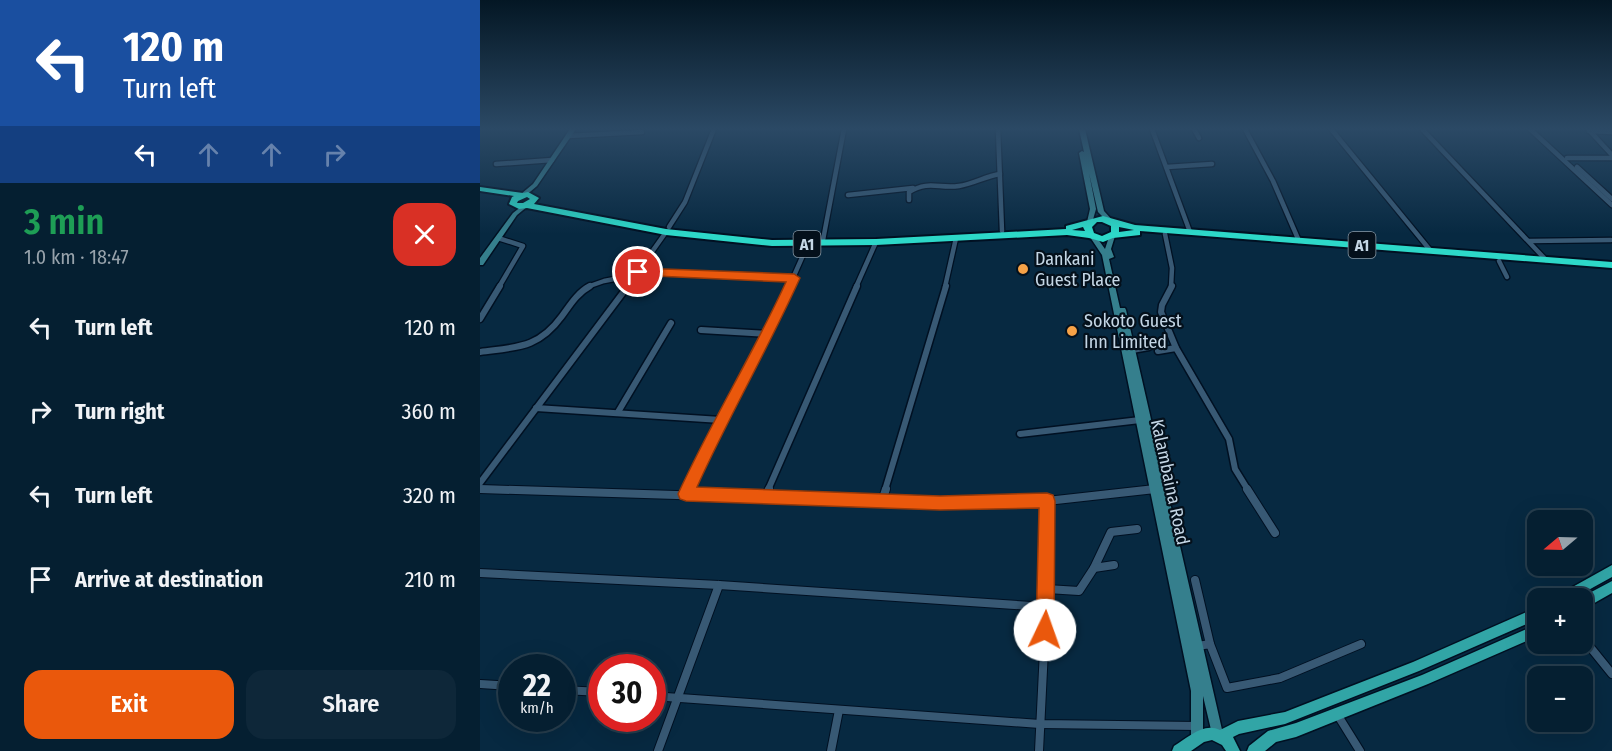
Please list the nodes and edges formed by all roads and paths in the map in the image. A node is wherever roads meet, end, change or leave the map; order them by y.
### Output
1 (549, 164) edge
2 (700, 164) edge
3 (837, 164) edge
4 (1000, 164) edge
5 (1084, 164) edge
6 (1090, 164) edge
7 (1166, 164) edge
8 (1212, 164) dead end
9 (1264, 164) edge
10 (1360, 164) edge
11 (1455, 164) edge
12 (1568, 164) edge
13 (1574, 164) edge
14 (1167, 167) junction
15 (1000, 174) junction
16 (535, 185) junction
17 (917, 188) junction
18 (480, 189) edge
19 (480, 194) edge
20 (523, 195) junction
21 (848, 195) dead end
22 (1612, 199) edge
23 (536, 200) junction
24 (909, 200) dead end
25 (513, 204) junction
26 (1612, 205) edge
27 (526, 206) junction
28 (514, 215) junction
29 (1090, 222) junction
30 (1111, 222) junction
31 (667, 229) junction
32 (1002, 231) junction
33 (1190, 232) junction
34 (1165, 234) junction
35 (1092, 236) junction
36 (1113, 236) junction
37 (956, 237) junction
38 (498, 238) junction
39 (823, 240) junction
40 (1611, 240) edge
41 (1299, 241) junction
42 (1529, 241) junction
43 (876, 242) junction
44 (808, 244) junction
45 (1430, 250) junction
46 (1546, 260) junction
47 (1499, 261) junction
48 (480, 263) edge
49 (1612, 267) edge
50 (637, 273) junction
51 (1508, 277) dead end
52 (794, 278) junction
53 (480, 319) edge
54 (671, 323) dead end
55 (701, 330) dead end
56 (768, 334) junction
57 (1149, 347) dead end
58 (1176, 348) junction
59 (1132, 350) junction
60 (1158, 351) dead end
61 (480, 352) edge
62 (536, 408) junction
63 (618, 412) junction
64 (720, 420) junction
65 (1140, 420) junction
66 (1020, 434) dead end
67 (480, 483) edge
68 (480, 489) edge
69 (1155, 489) junction
70 (686, 494) junction
71 (766, 496) junction
72 (882, 501) junction
73 (1047, 501) junction
74 (1137, 529) dead end
75 (1275, 533) dead end
76 (1114, 565) dead end
77 (1094, 568) junction
78 (1612, 571) edge
79 (480, 573) edge
80 (1195, 580) dead end
81 (719, 585) junction
82 (1612, 587) edge
83 (1582, 588) edge
84 (1047, 589) junction
85 (1593, 598) edge
86 (1046, 607) junction
87 (1527, 618) edge
88 (1527, 635) edge
89 (1210, 644) junction
90 (1361, 644) dead end
91 (1198, 646) junction
92 (1593, 651) edge
93 (1612, 674) edge
94 (480, 684) edge
95 (498, 685) edge
96 (666, 697) edge
97 (678, 698) junction
98 (839, 710) junction
99 (1337, 714) junction
100 (1040, 724) junction
101 (1219, 735) junction
102 (1196, 740) edge
103 (658, 751) edge
104 (831, 751) edge
105 (1039, 751) edge
106 (1179, 751) edge
107 (1233, 751) edge
108 (1254, 751) edge
109 (1360, 751) edge

1 - 16 main road
2 - 31 street
3 - 39 street
4 - 15 street
5 - 29 main road
6 - 30 main road
7 - 14 street
8 - 14 street
9 - 41 street
10 - 45 street
11 - 42 street
12 - 26 street
13 - 22 street
14 - 33 street
15 - 17 street
15 - 32 street
16 - 20 main road
16 - 23 main road
17 - 21 street
17 - 24 street
18 - 20 highway
19 - 25 highway
20 - 23 highway
20 - 25 highway
23 - 27 highway, A1
23 - 31 highway, A1
25 - 27 highway
25 - 28 main road
27 - 28 main road
28 - 38 main road
29 - 30 highway
29 - 32 highway, A1
29 - 35 highway
30 - 33 highway, A1
30 - 36 highway
31 - 39 highway, A1
31 - 44 highway, A1
31 - 50 street
32 - 39 highway, A1
33 - 41 highway, A1
34 - 36 highway, A1
34 - 47 highway, A1
34 - 58 street
35 - 36 highway
35 - 37 highway, A1
35 - 65 main road, Kalambaina Road
36 - 59 main road
37 - 43 highway, A1
37 - 72 street
38 - 48 main road
38 - 53 street
40 - 42 street
41 - 45 highway, A1
42 - 46 street
43 - 44 highway, A1
43 - 71 street
44 - 52 street
45 - 46 highway, A1
46 - 49 highway, A1
47 - 49 highway, A1
47 - 51 street
50 - 52 street
50 - 61 street
50 - 62 street
52 - 56 street
54 - 63 street
55 - 56 street
56 - 64 street
57 - 59 street
58 - 60 street
58 - 75 street
59 - 91 main road
62 - 63 street
62 - 67 street
63 - 64 street
64 - 70 street
65 - 66 street
65 - 69 main road, Kalambaina Road
68 - 70 street
69 - 73 street
69 - 102 main road, Kalambaina Road
70 - 71 street
71 - 72 street
72 - 73 street
73 - 84 street
74 - 77 street
76 - 77 street
77 - 84 street
78 - 83 main road
79 - 81 street
80 - 89 street
81 - 86 street
81 - 97 street
82 - 85 main road
84 - 86 street
86 - 100 street
87 - 101 main road
88 - 99 main road
89 - 90 street
89 - 91 street
91 - 101 main road
92 - 93 street
94 - 95 street
96 - 97 street
97 - 98 street
97 - 103 street
98 - 100 street
98 - 104 street
99 - 108 main road
99 - 109 street
100 - 102 street
100 - 105 street
101 - 102 main road
101 - 107 main road
102 - 106 main road

